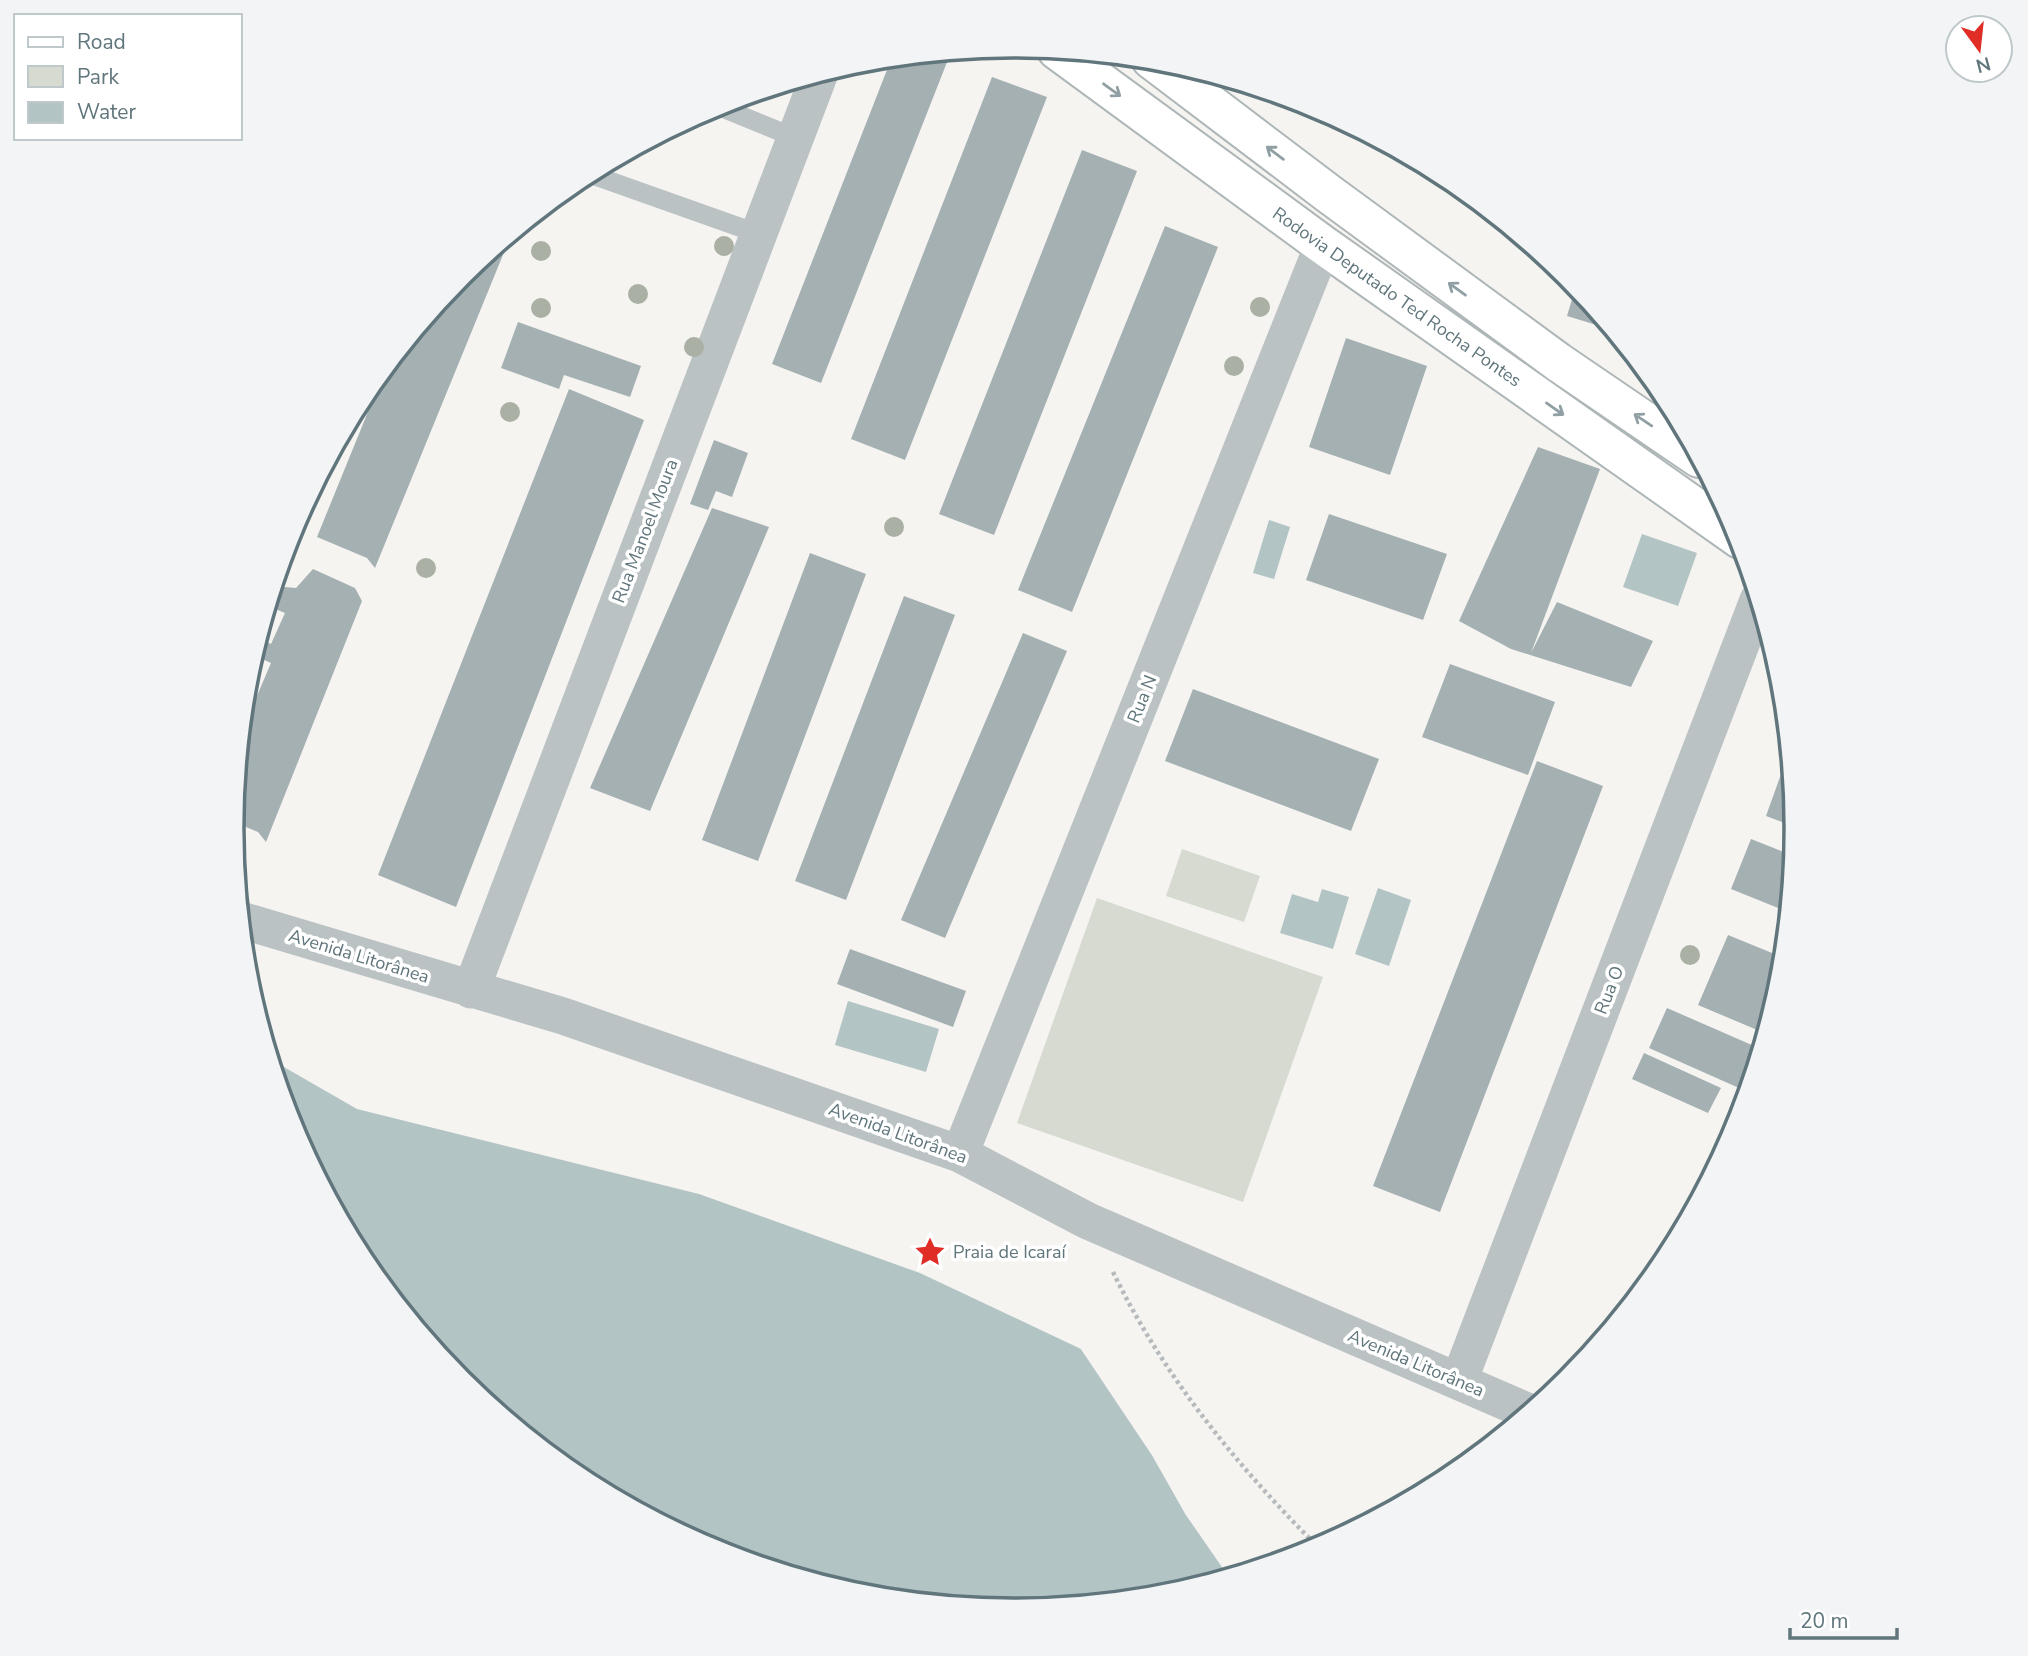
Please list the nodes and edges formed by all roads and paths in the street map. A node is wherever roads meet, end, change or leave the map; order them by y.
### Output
1 (1070, 60) edge
2 (1172, 75) edge
3 (816, 84) edge
4 (731, 112) edge
5 (796, 138) junction
6 (602, 178) edge
7 (759, 234) junction
8 (1323, 245) junction
9 (1683, 447) edge
10 (1723, 527) edge
11 (1753, 613) edge
12 (249, 923) edge
13 (471, 990) junction
14 (960, 1154) junction
15 (1088, 1220) junction
16 (1459, 1381) junction
17 (1520, 1408) edge
18 (1310, 1539) edge

1 -> 8 main road, Rodovia Deputado Ted Rocha Pontes
9 -> 2 main road
3 - 5 street, Rua Manoel Moura
4 - 5 lane
5 - 7 street, Rua Manoel Moura
6 - 7 lane
7 - 13 street, Rua Manoel Moura
8 -> 10 main road, Rodovia Deputado Ted Rocha Pontes
8 - 14 street, Rua N
11 - 16 street, Rua O
12 - 13 street, Avenida Litorânea
13 - 14 street, Avenida Litorânea
14 - 15 street, Avenida Litorânea
15 - 16 street, Avenida Litorânea
15 - 18 path
16 - 17 street, Avenida Litorânea

